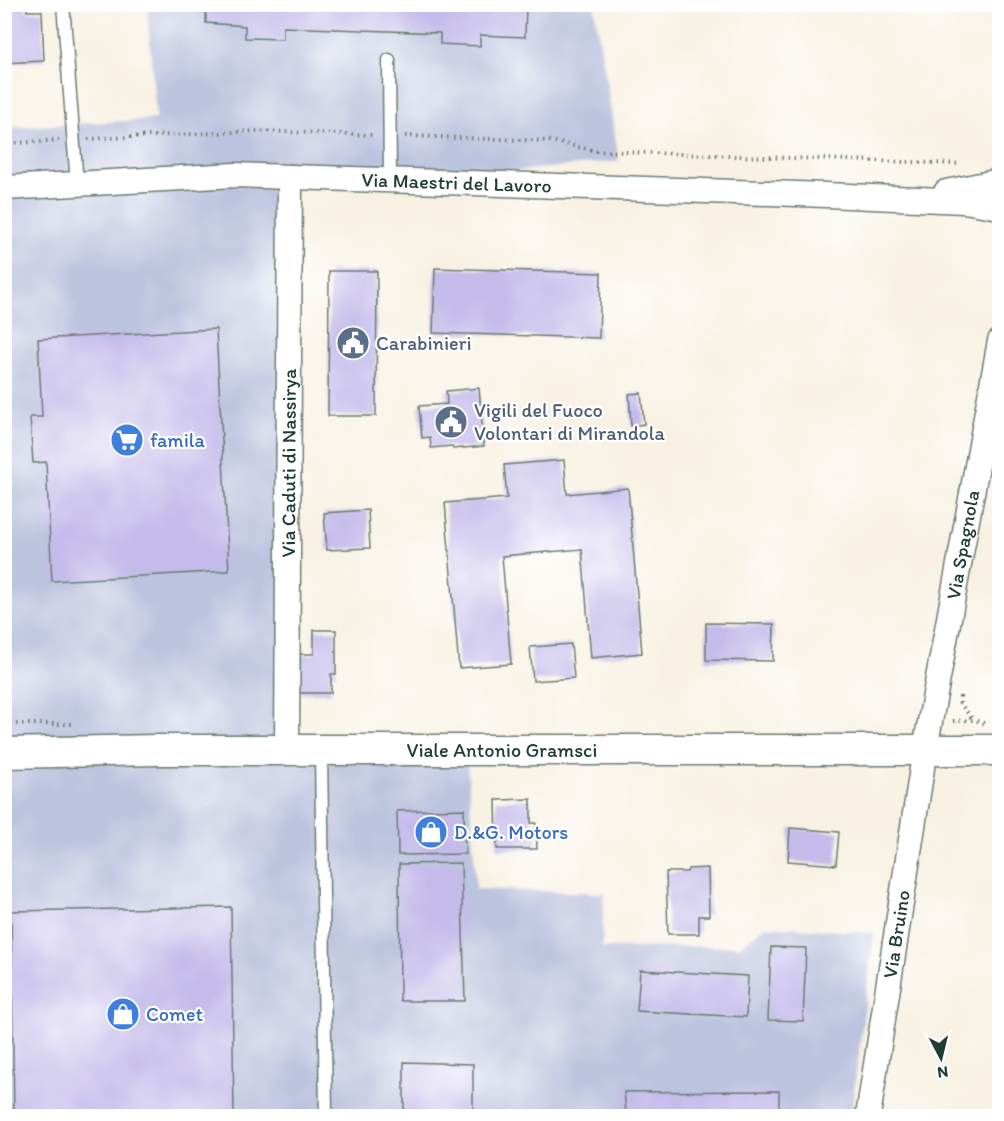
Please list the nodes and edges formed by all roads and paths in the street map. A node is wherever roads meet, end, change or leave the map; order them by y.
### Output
1 (63, 4) edge
2 (389, 60) dead end
3 (390, 135) junction
4 (74, 140) junction
5 (4, 144) edge
6 (964, 164) dead end
7 (290, 177) junction
8 (390, 179) junction
9 (999, 181) edge
10 (77, 184) junction
11 (4, 188) edge
12 (999, 194) edge
13 (908, 198) junction
14 (999, 202) edge
15 (999, 207) edge
16 (999, 341) edge
17 (925, 749) junction
18 (321, 750) junction
19 (999, 750) edge
20 (287, 751) junction
21 (4, 753) edge
22 (326, 1116) edge
23 (868, 1116) edge

1 - 4 lane
2 - 3 lane
3 - 4 path
3 - 6 path
3 - 8 lane
4 - 5 path
4 - 10 lane
7 - 8 street, Via Maestri del Lavoro
7 - 10 street, Via Maestri del Lavoro
7 - 20 street, Via Caduti di Nassirya
8 - 13 street, Via Maestri del Lavoro
9 - 13 street, Via Maestri del Lavoro
10 - 11 street, Via Maestri del Lavoro
12 - 14 street
13 - 15 street, Via Maestri del Lavoro
16 - 17 street, Via Spagnola
17 - 18 street, Viale Antonio Gramsci
17 - 19 street, Viale Antonio Gramsci
17 - 23 street, Via Bruino
18 - 20 street, Viale Antonio Gramsci
18 - 22 lane
20 - 21 street, Viale Antonio Gramsci

